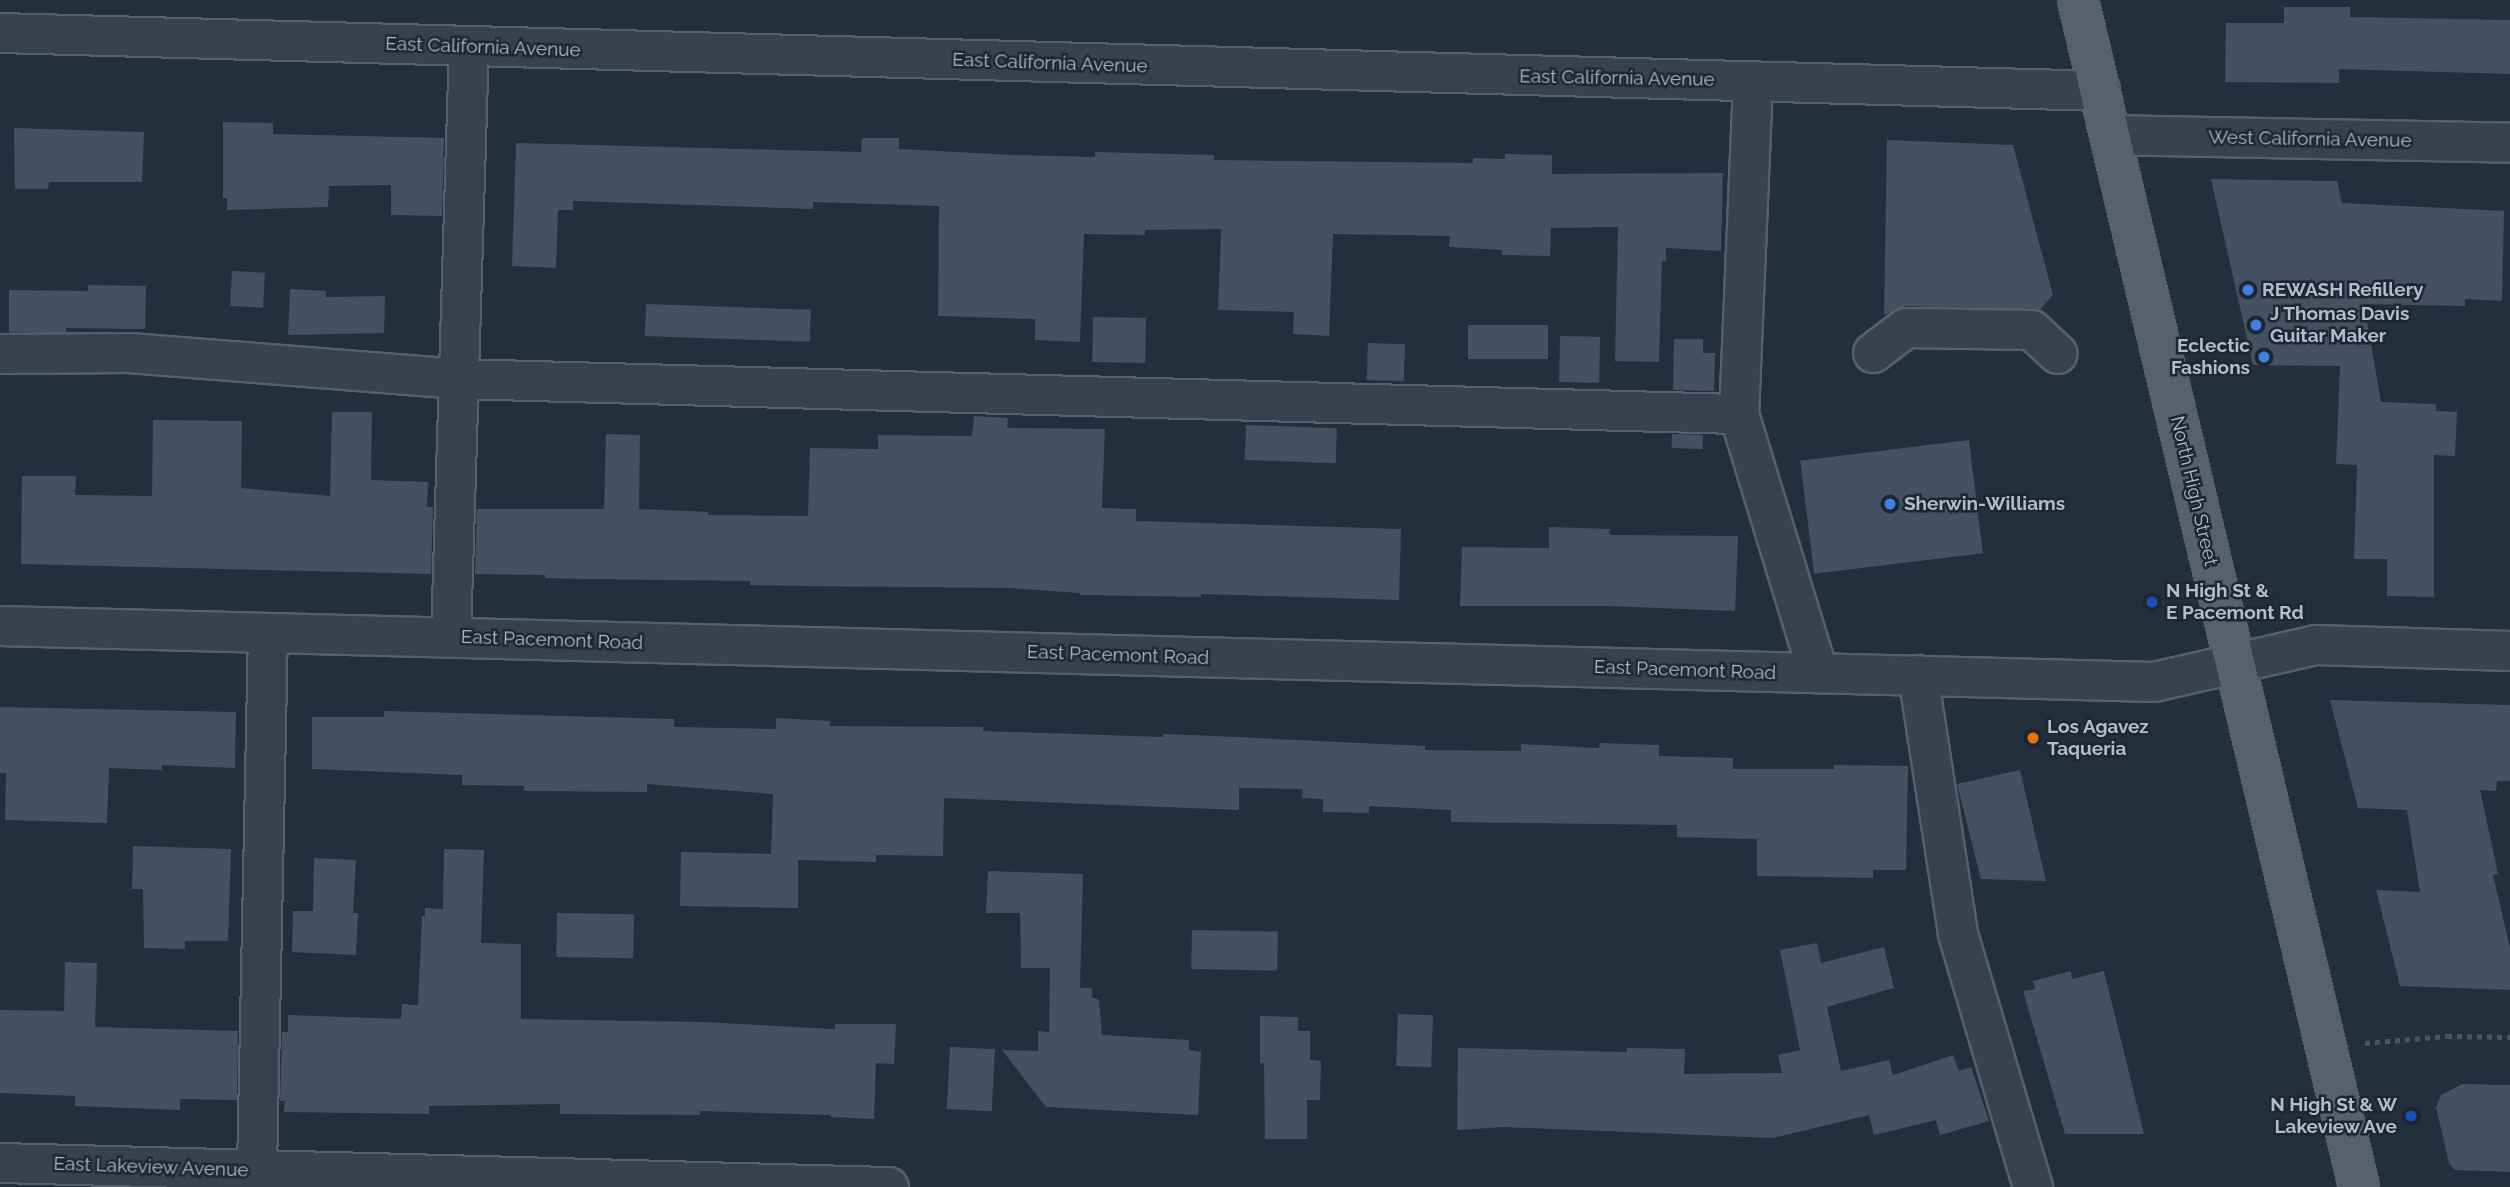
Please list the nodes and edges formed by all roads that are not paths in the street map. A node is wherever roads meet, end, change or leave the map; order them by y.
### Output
1 (2078, 0) edge
2 (0, 33) edge
3 (469, 46) junction
4 (1753, 82) junction
5 (2100, 91) junction
6 (2111, 135) junction
7 (2510, 143) edge
8 (1873, 353) dead end
9 (0, 354) edge
10 (2058, 354) dead end
11 (459, 379) junction
12 (1739, 414) junction
13 (0, 626) edge
14 (268, 634) junction
15 (451, 637) junction
16 (2510, 651) edge
17 (2235, 663) junction
18 (1818, 673) junction
19 (1918, 675) junction
20 (0, 1163) edge
21 (257, 1170) junction
22 (162, 1177) edge
23 (889, 1187) edge
24 (2033, 1187) edge
25 (2359, 1187) edge

1 - 5 main road, North High Street
2 - 3 street, East California Avenue
3 - 4 street, East California Avenue
3 - 11 street
4 - 5 street, East California Avenue
4 - 12 street
5 - 6 main road, North High Street
6 - 7 street, West California Avenue
6 - 17 main road, North High Street
8 - 10 street
9 - 11 street
11 - 12 street
11 - 15 street
12 - 18 street
13 - 14 street, East Pacemont Road
14 - 15 street, East Pacemont Road
14 - 21 street
15 - 18 street, East Pacemont Road
16 - 17 street, East Pacemont Road
17 - 19 street, East Pacemont Road
17 - 25 main road, North High Street
18 - 19 street, East Pacemont Road
19 - 24 street
20 - 22 street, East Lakeview Avenue
21 - 22 street, East Lakeview Avenue
21 - 23 street, East Lakeview Avenue

